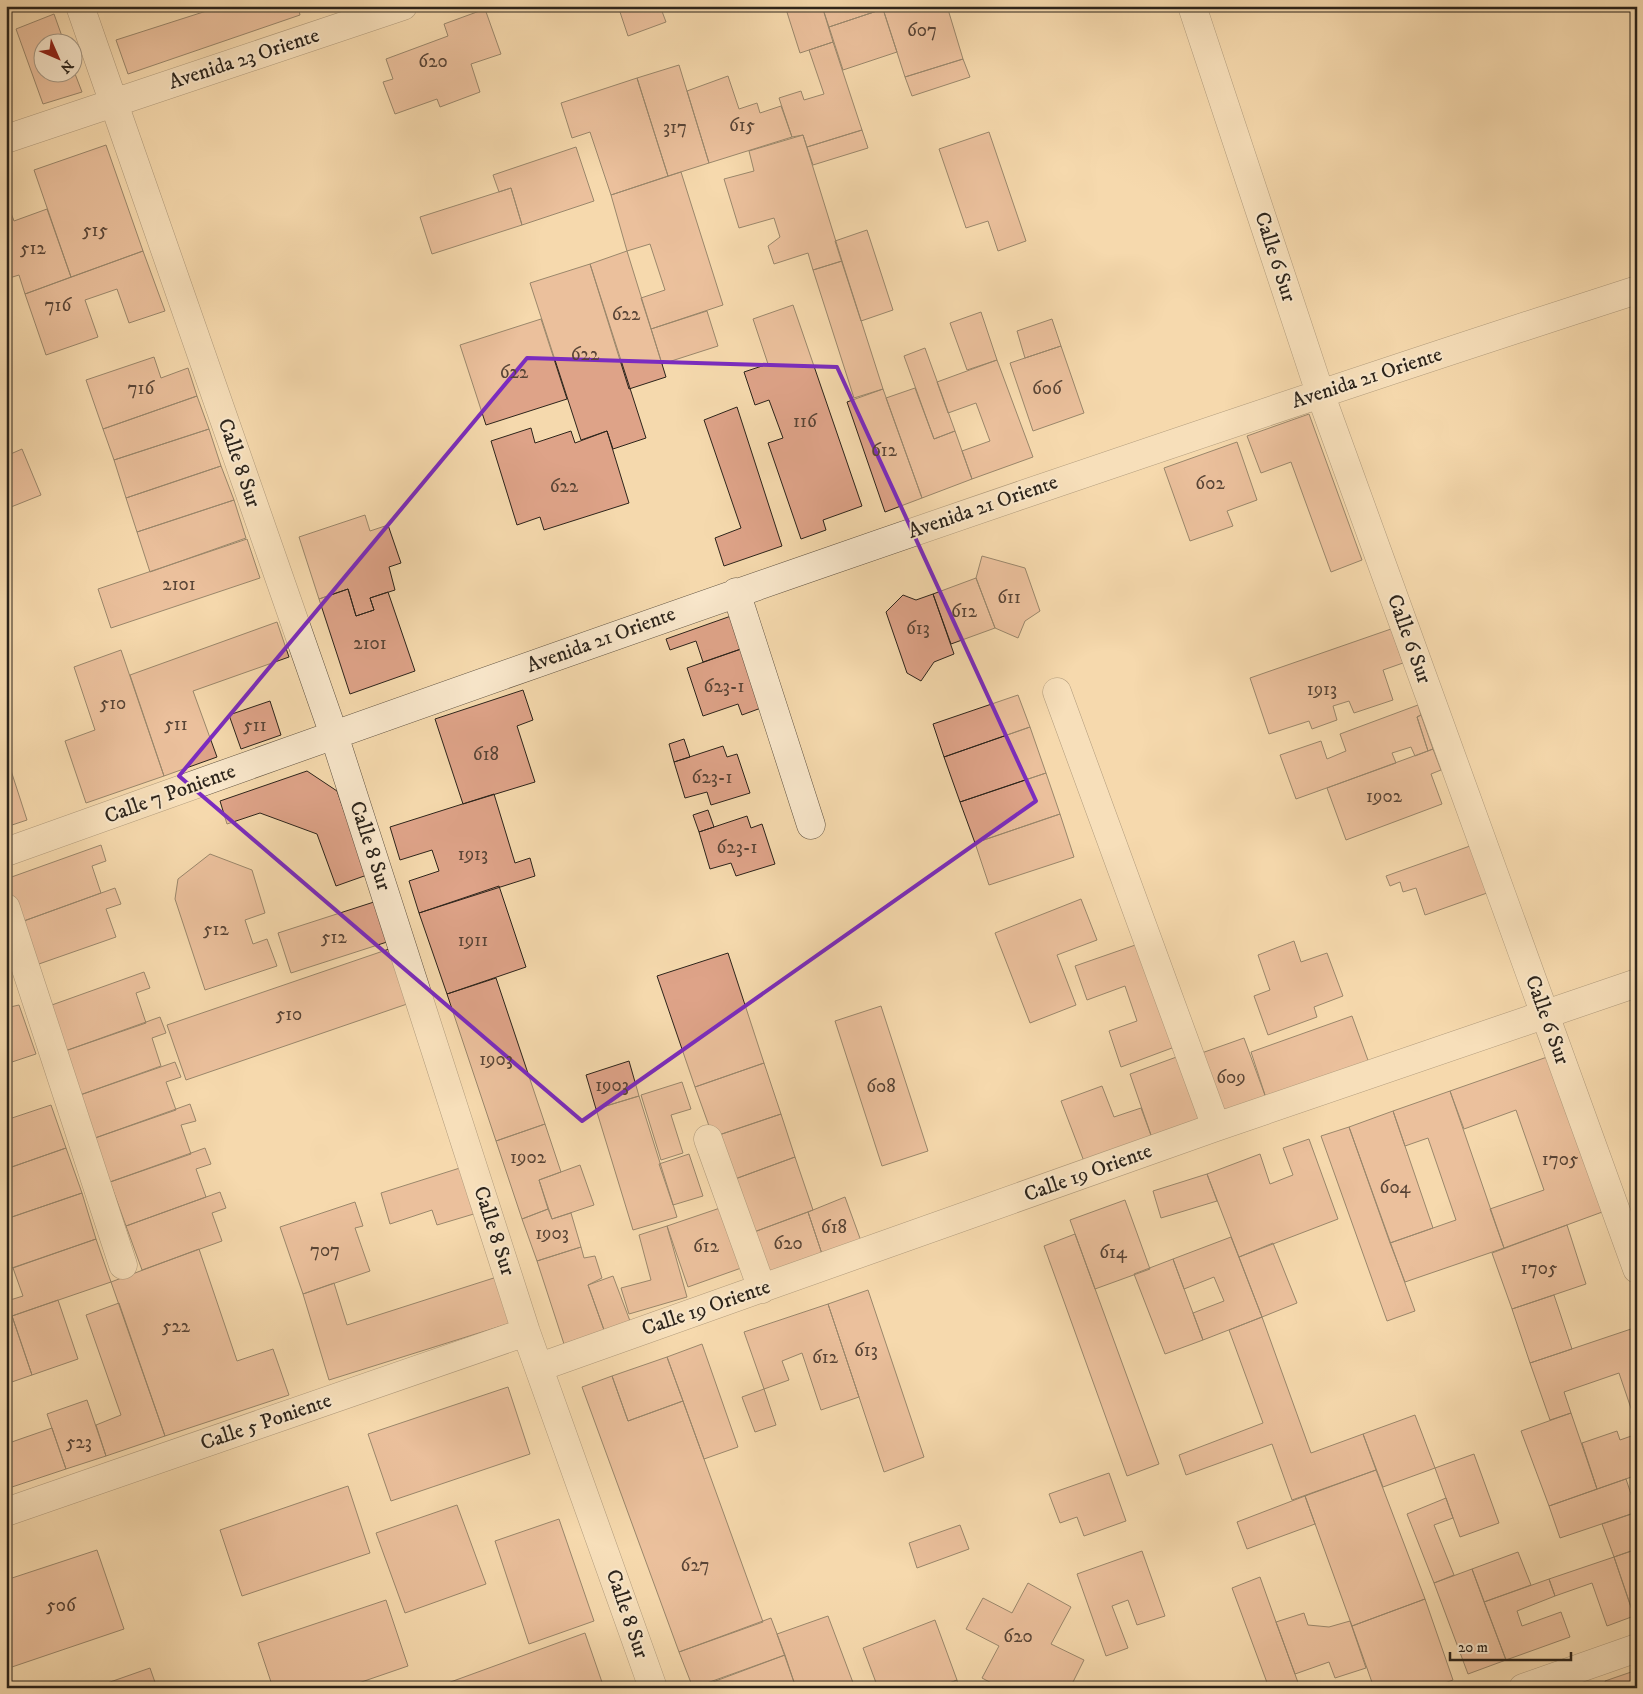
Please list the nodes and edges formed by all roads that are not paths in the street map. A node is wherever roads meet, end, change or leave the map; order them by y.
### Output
1 (80, 6) edge
2 (404, 6) edge
3 (1192, 6) edge
4 (113, 102) junction
5 (6, 139) edge
6 (1637, 290) edge
7 (1320, 393) junction
8 (736, 592) junction
9 (1057, 692) dead end
10 (334, 735) junction
11 (811, 824) dead end
12 (6, 852) edge
13 (6, 908) edge
14 (1637, 983) edge
15 (1546, 1015) junction
16 (1216, 1127) junction
17 (708, 1138) dead end
18 (123, 1265) dead end
19 (1637, 1269) edge
20 (762, 1289) junction
21 (526, 1332) junction
22 (540, 1367) junction
23 (6, 1512) edge
24 (1637, 1648) edge
25 (653, 1688) edge
26 (1523, 1688) edge

1 - 4 street, Calle 8 Sur
2 - 4 street, Avenida 23 Oriente
3 - 7 street, Calle 6 Sur
4 - 5 street, Avenida 23 Oriente
4 - 10 street, Calle 8 Sur
6 - 7 street, Avenida 21 Oriente
7 - 8 street, Avenida 21 Oriente
7 - 15 street, Calle 6 Sur
8 - 10 street, Avenida 21 Oriente
8 - 11 street
9 - 16 street
10 - 12 street, Calle 7 Poniente
10 - 21 street, Calle 8 Sur
13 - 18 street
14 - 15 street, Calle 19 Oriente
15 - 16 street, Calle 19 Oriente
15 - 19 street, Calle 6 Sur
16 - 20 street, Calle 19 Oriente
17 - 20 street
20 - 22 street, Calle 19 Oriente
21 - 22 street, Calle 8 Sur
21 - 23 street, Calle 5 Poniente
22 - 25 street, Calle 8 Sur
24 - 26 street

